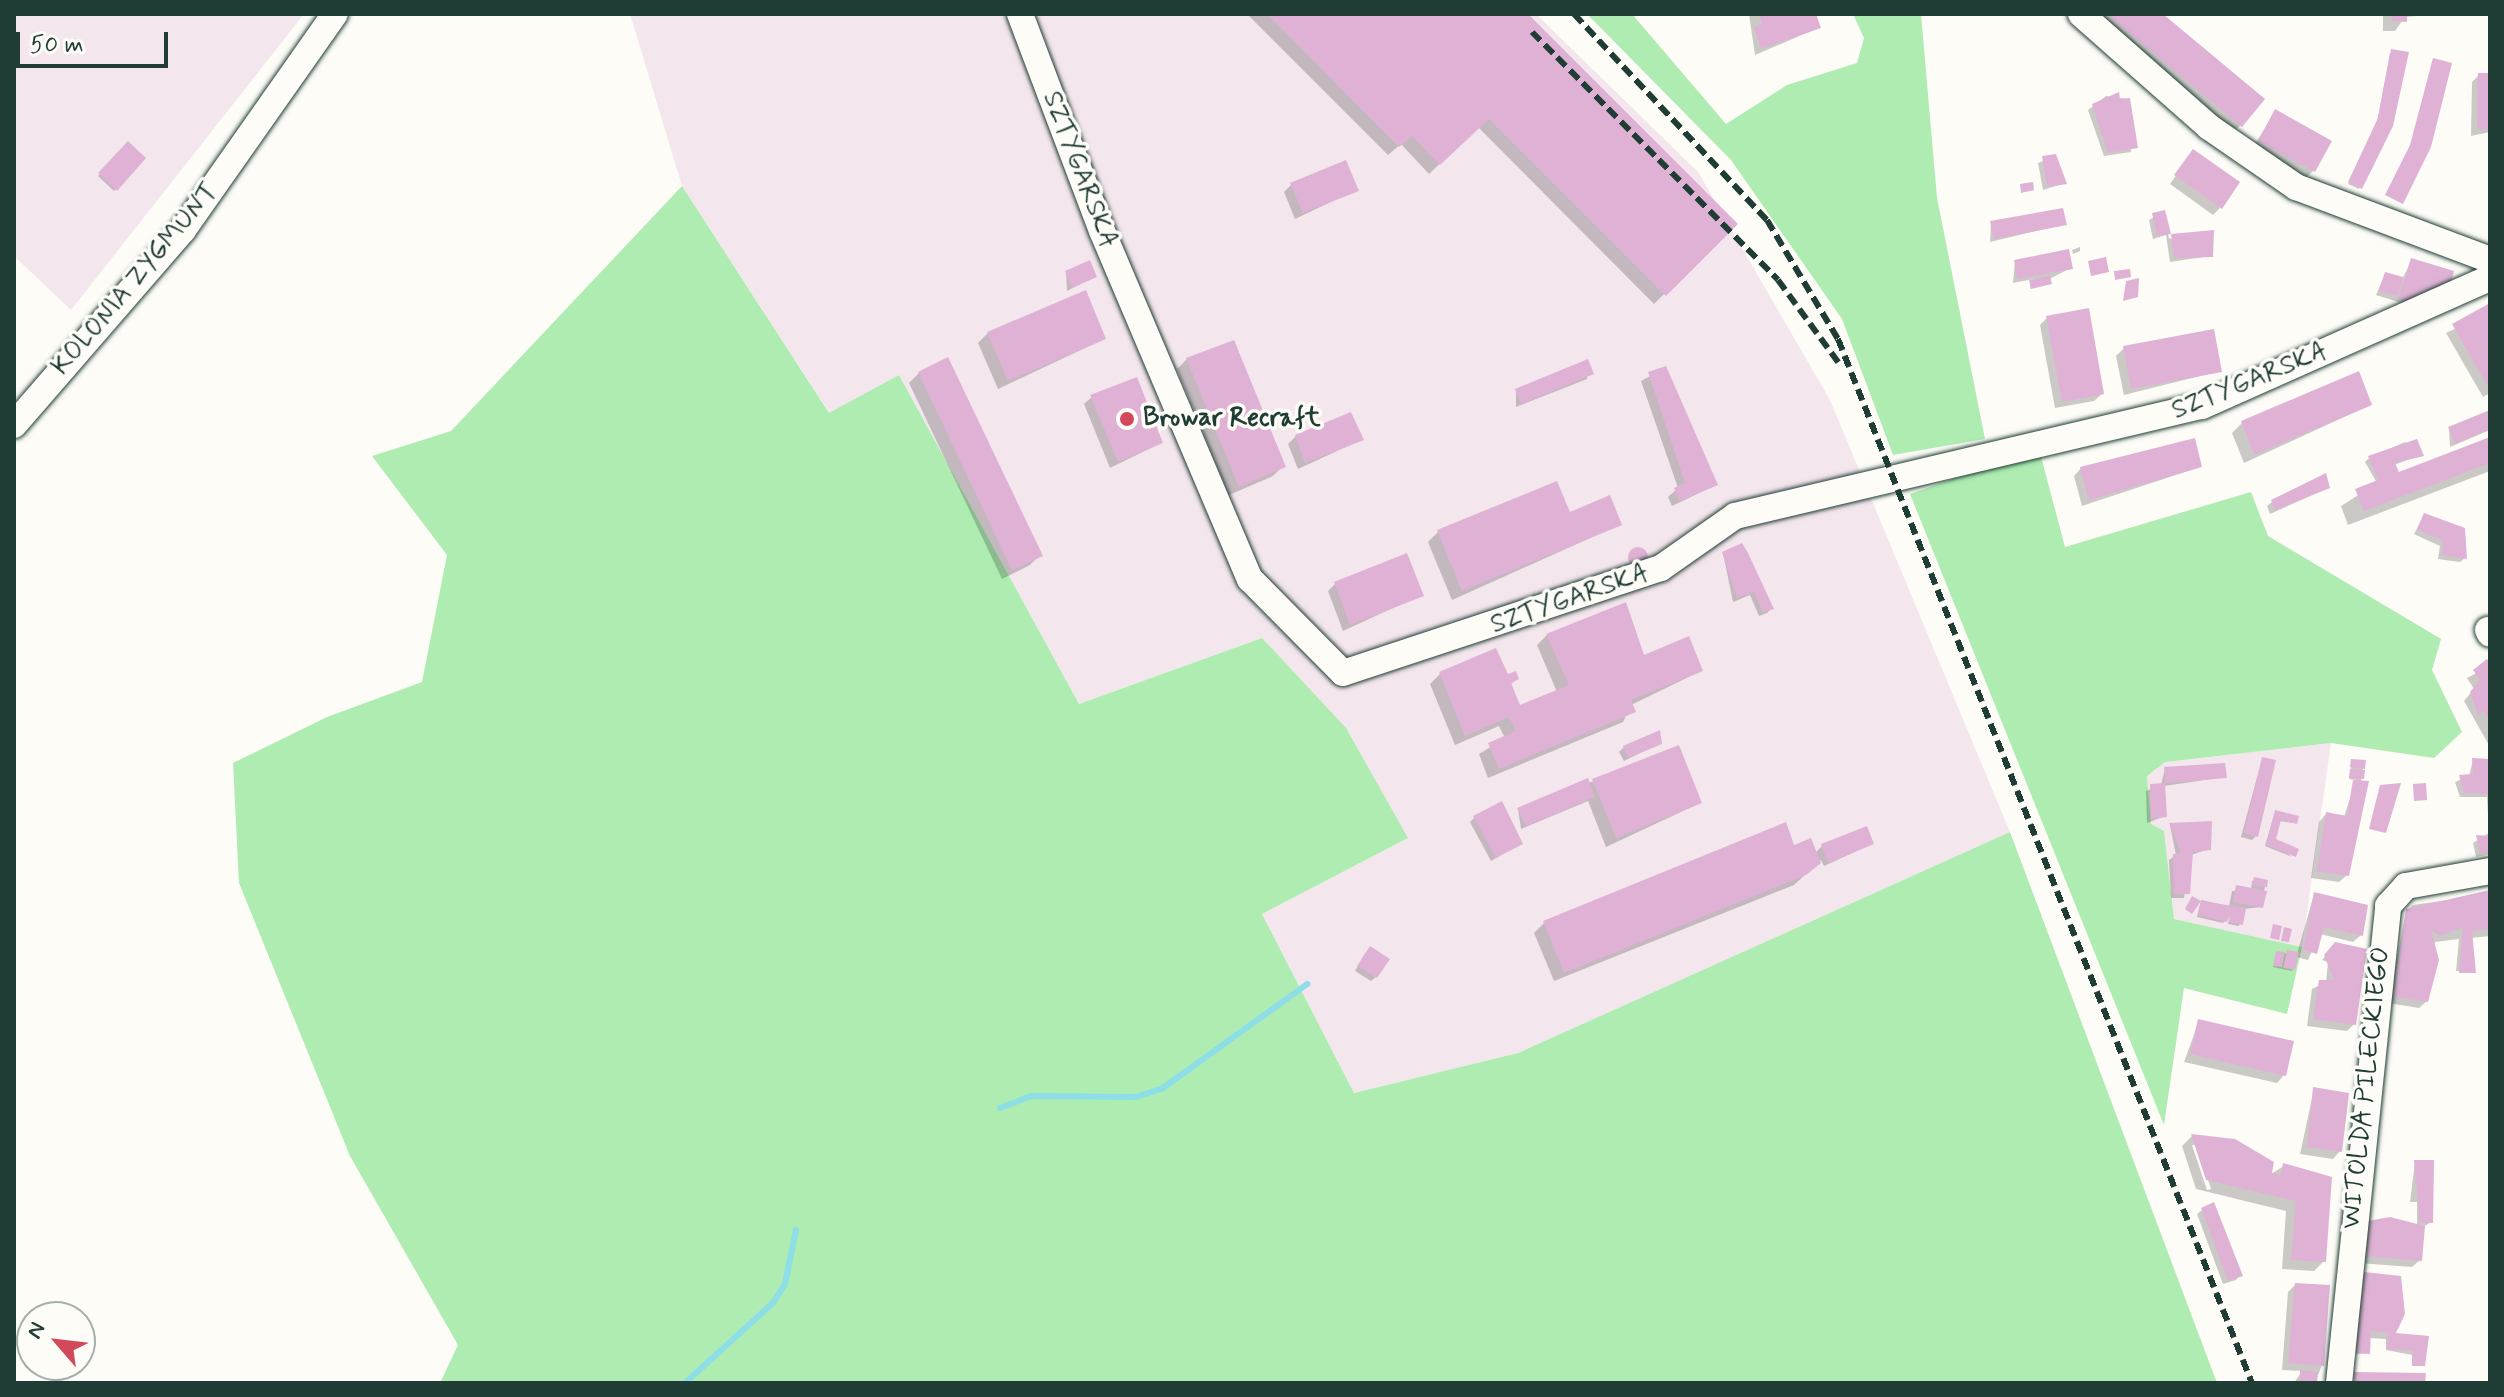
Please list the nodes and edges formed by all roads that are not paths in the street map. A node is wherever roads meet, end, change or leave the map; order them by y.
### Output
1 (335, 14) edge
2 (1020, 14) edge
3 (2081, 14) edge
4 (2490, 260) edge
5 (2490, 278) edge
6 (14, 425) edge
7 (2490, 871) edge
8 (2339, 1383) edge

1 - 6 street, KOLONIA ZYGMUNT
2 - 5 street, SZTYGARSKA
3 - 4 street
7 - 8 street, WITOLDA PILECKIEGO

